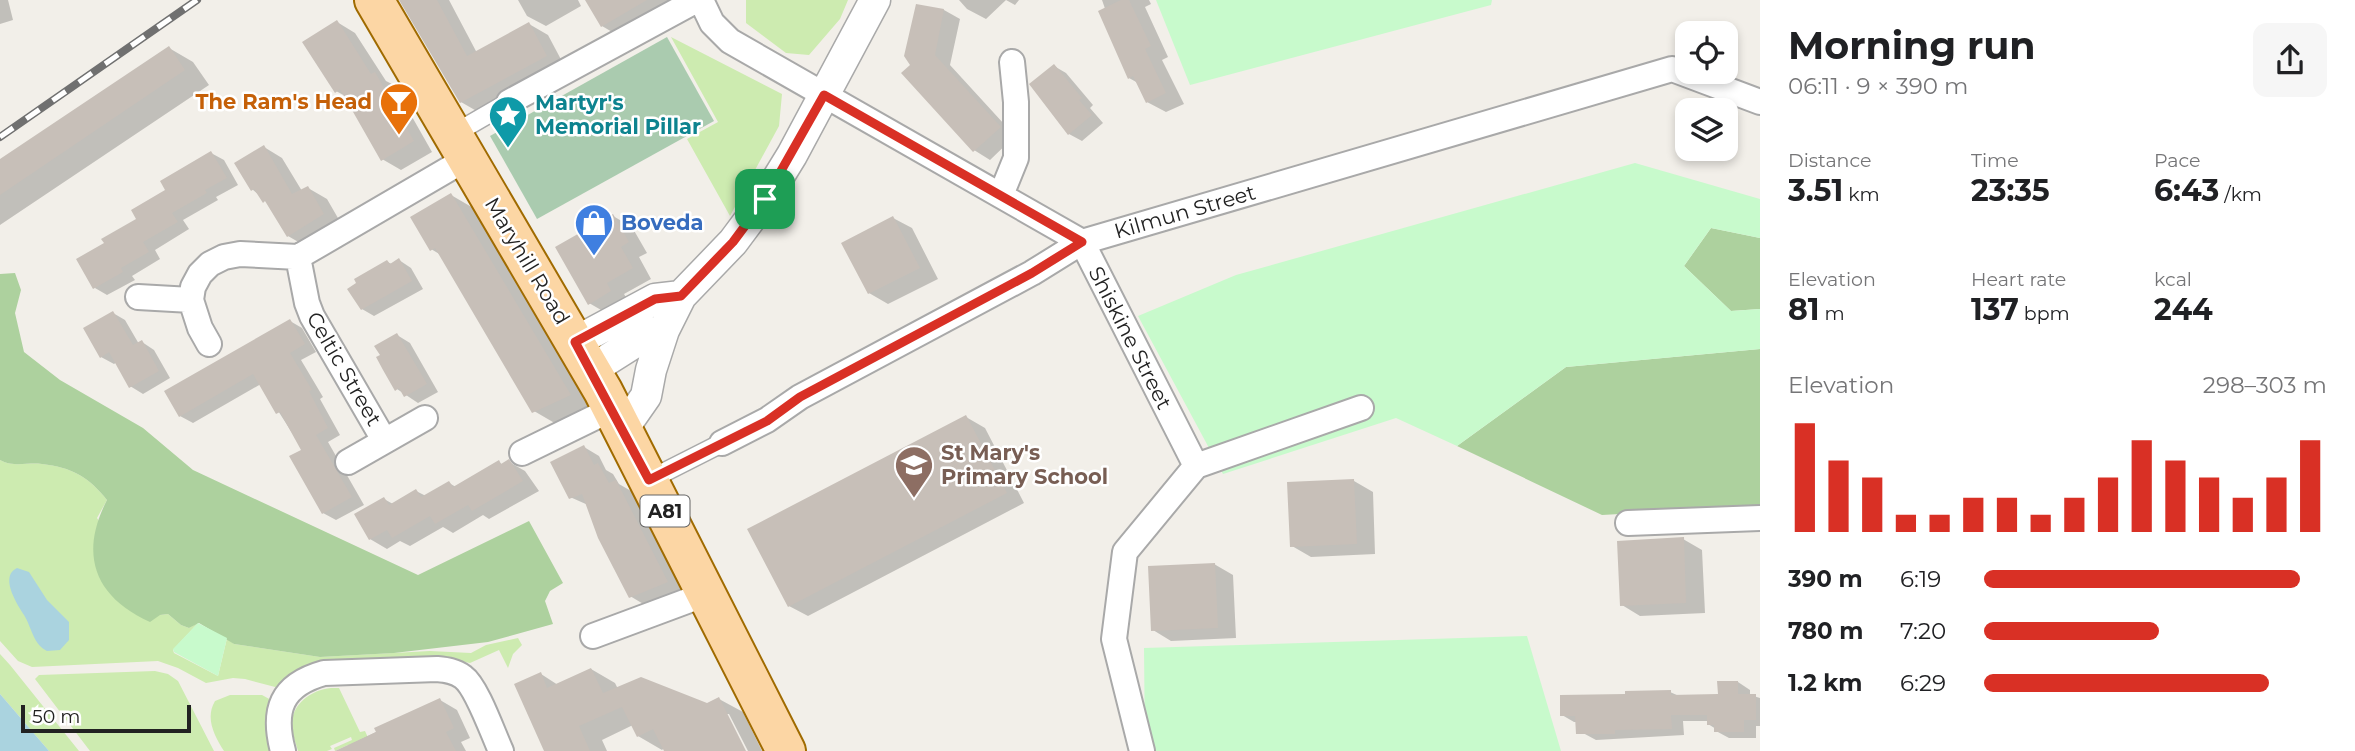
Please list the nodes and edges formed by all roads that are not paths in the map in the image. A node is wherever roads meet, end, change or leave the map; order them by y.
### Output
1 (374, 0) edge
2 (699, 0) edge
3 (875, 0) edge
4 (1012, 62) dead end
5 (824, 95) junction
6 (509, 102) joint
7 (1760, 102) edge
8 (459, 147) junction
9 (1001, 195) junction
10 (1082, 242) junction
11 (298, 257) junction
12 (681, 296) junction
13 (138, 297) dead end
14 (191, 300) junction
15 (664, 330) junction
16 (209, 344) dead end
17 (583, 356) junction
18 (1361, 408) dead end
19 (425, 418) dead end
20 (617, 419) junction
21 (384, 440) junction
22 (722, 443) joint
23 (522, 453) dead end
24 (348, 462) dead end
25 (1196, 467) junction
26 (649, 480) junction
27 (1760, 518) edge
28 (1628, 523) dead end
29 (706, 594) junction
30 (593, 636) dead end
31 (283, 751) edge
32 (501, 751) edge
33 (786, 751) edge
34 (1142, 751) edge

1 - 8 main road, Maryhill Road / A81
2 - 5 street, Shiskine Street
2 - 6 street
3 - 5 street
4 - 9 street
5 - 9 street, Shiskine Street
5 - 12 street
6 - 8 street
7 - 10 street, Kilmun Street
8 - 11 street
8 - 17 main road, Maryhill Road / A81
9 - 10 street, Shiskine Street
10 - 22 street, Kilmun Street
10 - 25 street, Shiskine Street
11 - 14 street
11 - 21 street, Celtic Street
12 - 15 street
12 - 17 street
13 - 14 street
14 - 16 street
15 - 17 street
15 - 20 street
17 - 20 main road, Maryhill Road / A81
18 - 25 street
19 - 21 street, Celtic Street
20 - 23 street
20 - 26 main road, Maryhill Road / A81
21 - 24 street, Celtic Street
22 - 26 street, Kilmun Street
25 - 34 street
26 - 29 main road, Maryhill Road / A81
27 - 28 street
29 - 30 street
29 - 33 main road, Maryhill Road / A81
31 - 32 street

